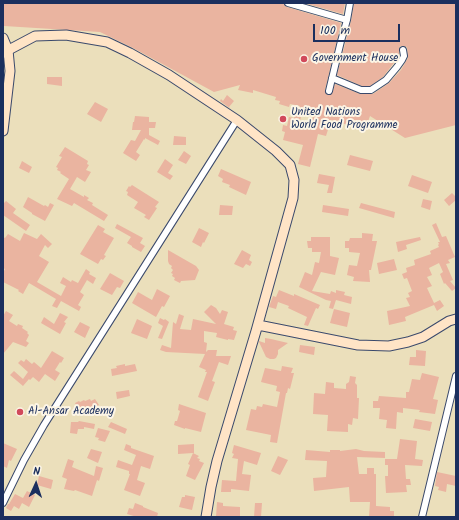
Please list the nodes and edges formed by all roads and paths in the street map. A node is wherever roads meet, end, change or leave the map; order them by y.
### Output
1 (288, 3) edge
2 (350, 3) edge
3 (347, 20) junction
4 (3, 38) edge
5 (403, 50) dead end
6 (6, 51) edge
7 (332, 78) junction
8 (328, 91) dead end
9 (237, 120) junction
10 (3, 131) edge
11 (456, 312) edge
12 (453, 320) edge
13 (258, 325) junction
14 (456, 376) edge
15 (3, 503) edge
16 (206, 517) edge
17 (422, 517) edge

1 - 3 street
2 - 3 street
3 - 7 street
4 - 6 street
5 - 7 street
6 - 9 street
6 - 10 street
7 - 8 street
9 - 13 street
9 - 15 street
11 - 12 street
12 - 13 street
13 - 16 street
14 - 17 street

